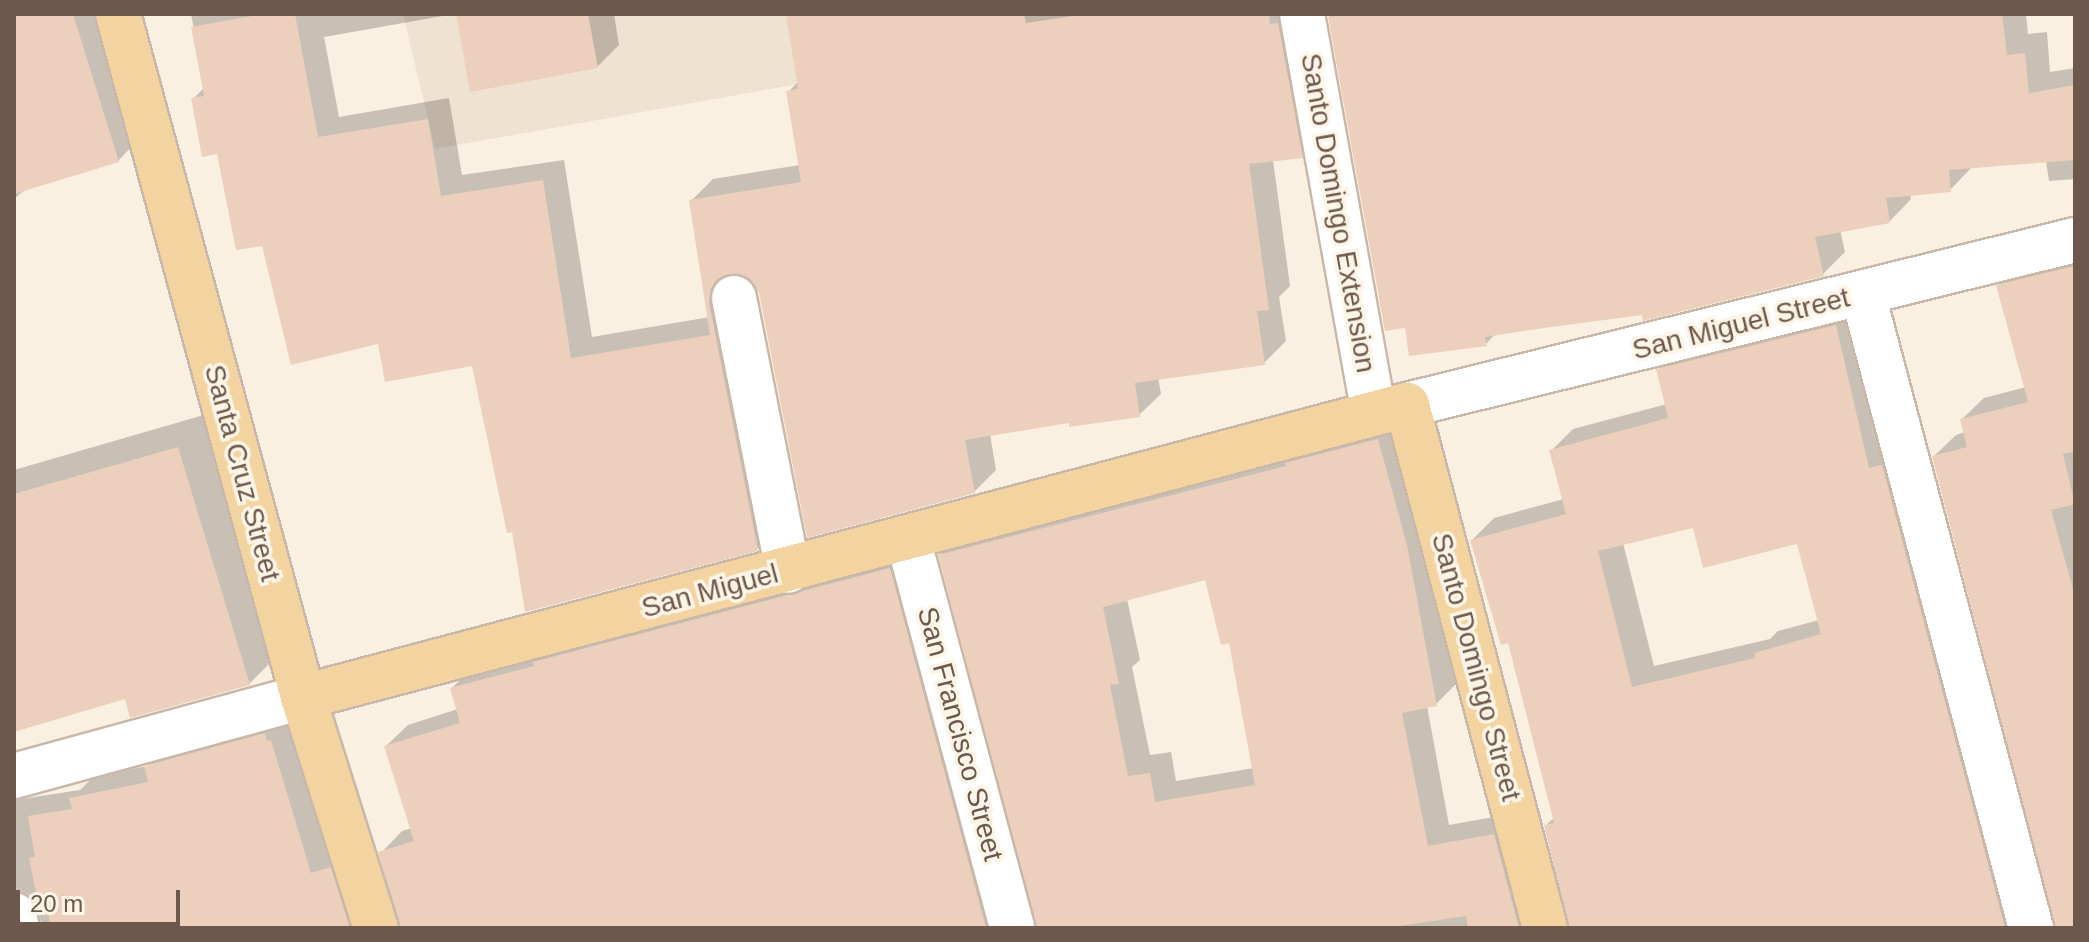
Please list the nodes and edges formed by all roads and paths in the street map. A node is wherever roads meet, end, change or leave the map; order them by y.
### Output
1 (118, 14) edge
2 (1302, 14) edge
3 (2075, 240) edge
4 (1863, 295) junction
5 (734, 298) dead end
6 (1390, 409) junction
7 (908, 539) junction
8 (788, 571) junction
9 (303, 697) junction
10 (14, 776) edge
11 (14, 915) edge
12 (17, 928) edge
13 (376, 928) edge
14 (1012, 928) edge
15 (1545, 928) edge
16 (2031, 928) edge

1 - 9 main road, Santa Cruz Street
2 - 6 street, Santo Domingo Extension
3 - 4 street, San Miguel Street
4 - 6 street, San Miguel Street
4 - 16 street
5 - 8 street
6 - 7 main road, San Miguel
6 - 15 main road, Santo Domingo Street
7 - 8 main road, San Miguel
7 - 14 street, San Francisco Street
8 - 9 main road, San Miguel
9 - 10 street, San Miguel
9 - 13 main road, Santa Cruz Street
11 - 12 street

